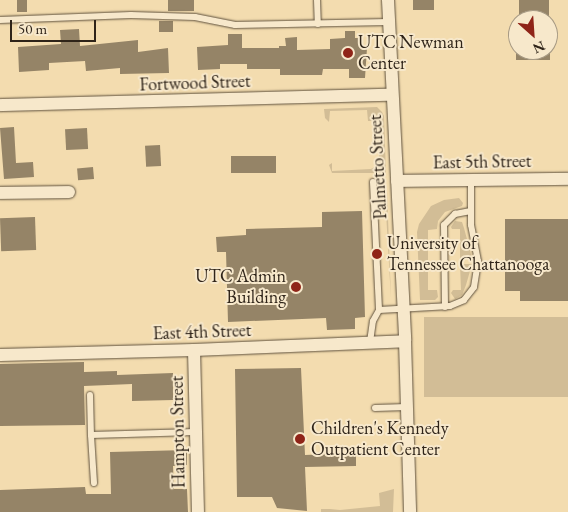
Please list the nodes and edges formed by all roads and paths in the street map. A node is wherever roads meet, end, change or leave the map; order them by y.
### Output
1 (317, 0) edge
2 (388, 0) edge
3 (0, 20) edge
4 (388, 22) junction
5 (318, 24) junction
6 (391, 95) junction
7 (0, 105) edge
8 (568, 179) edge
9 (471, 180) junction
10 (397, 181) junction
11 (373, 182) dead end
12 (69, 192) dead end
13 (0, 193) edge
14 (471, 211) junction
15 (445, 307) junction
16 (403, 309) junction
17 (380, 310) junction
18 (405, 341) junction
19 (370, 342) junction
20 (194, 350) junction
21 (0, 355) edge
22 (90, 395) dead end
23 (407, 407) junction
24 (375, 408) dead end
25 (195, 432) junction
26 (91, 434) junction
27 (94, 483) dead end
28 (198, 512) edge
29 (410, 512) edge

1 - 5 lane
2 - 4 street, Palmetto Street
3 - 5 lane
4 - 5 lane
4 - 6 street, Palmetto Street
6 - 7 street, Fortwood Street
6 - 10 street, Palmetto Street
8 - 9 street, East 5th Street
9 - 10 street, East 5th Street
9 - 14 lane
10 - 16 street, Palmetto Street
11 - 17 lane
12 - 13 street
14 - 15 lane
14 - 15 lane
15 - 16 lane
16 - 17 lane
16 - 18 street, Palmetto Street
17 - 19 lane
18 - 19 street, East 4th Street
18 - 23 street, Palmetto Street
19 - 20 street, East 4th Street
20 - 21 street, East 4th Street
20 - 25 street, Hampton Street
22 - 26 lane
23 - 24 lane
23 - 29 street, Palmetto Street
25 - 26 lane
25 - 28 street, Hampton Street
26 - 27 lane

